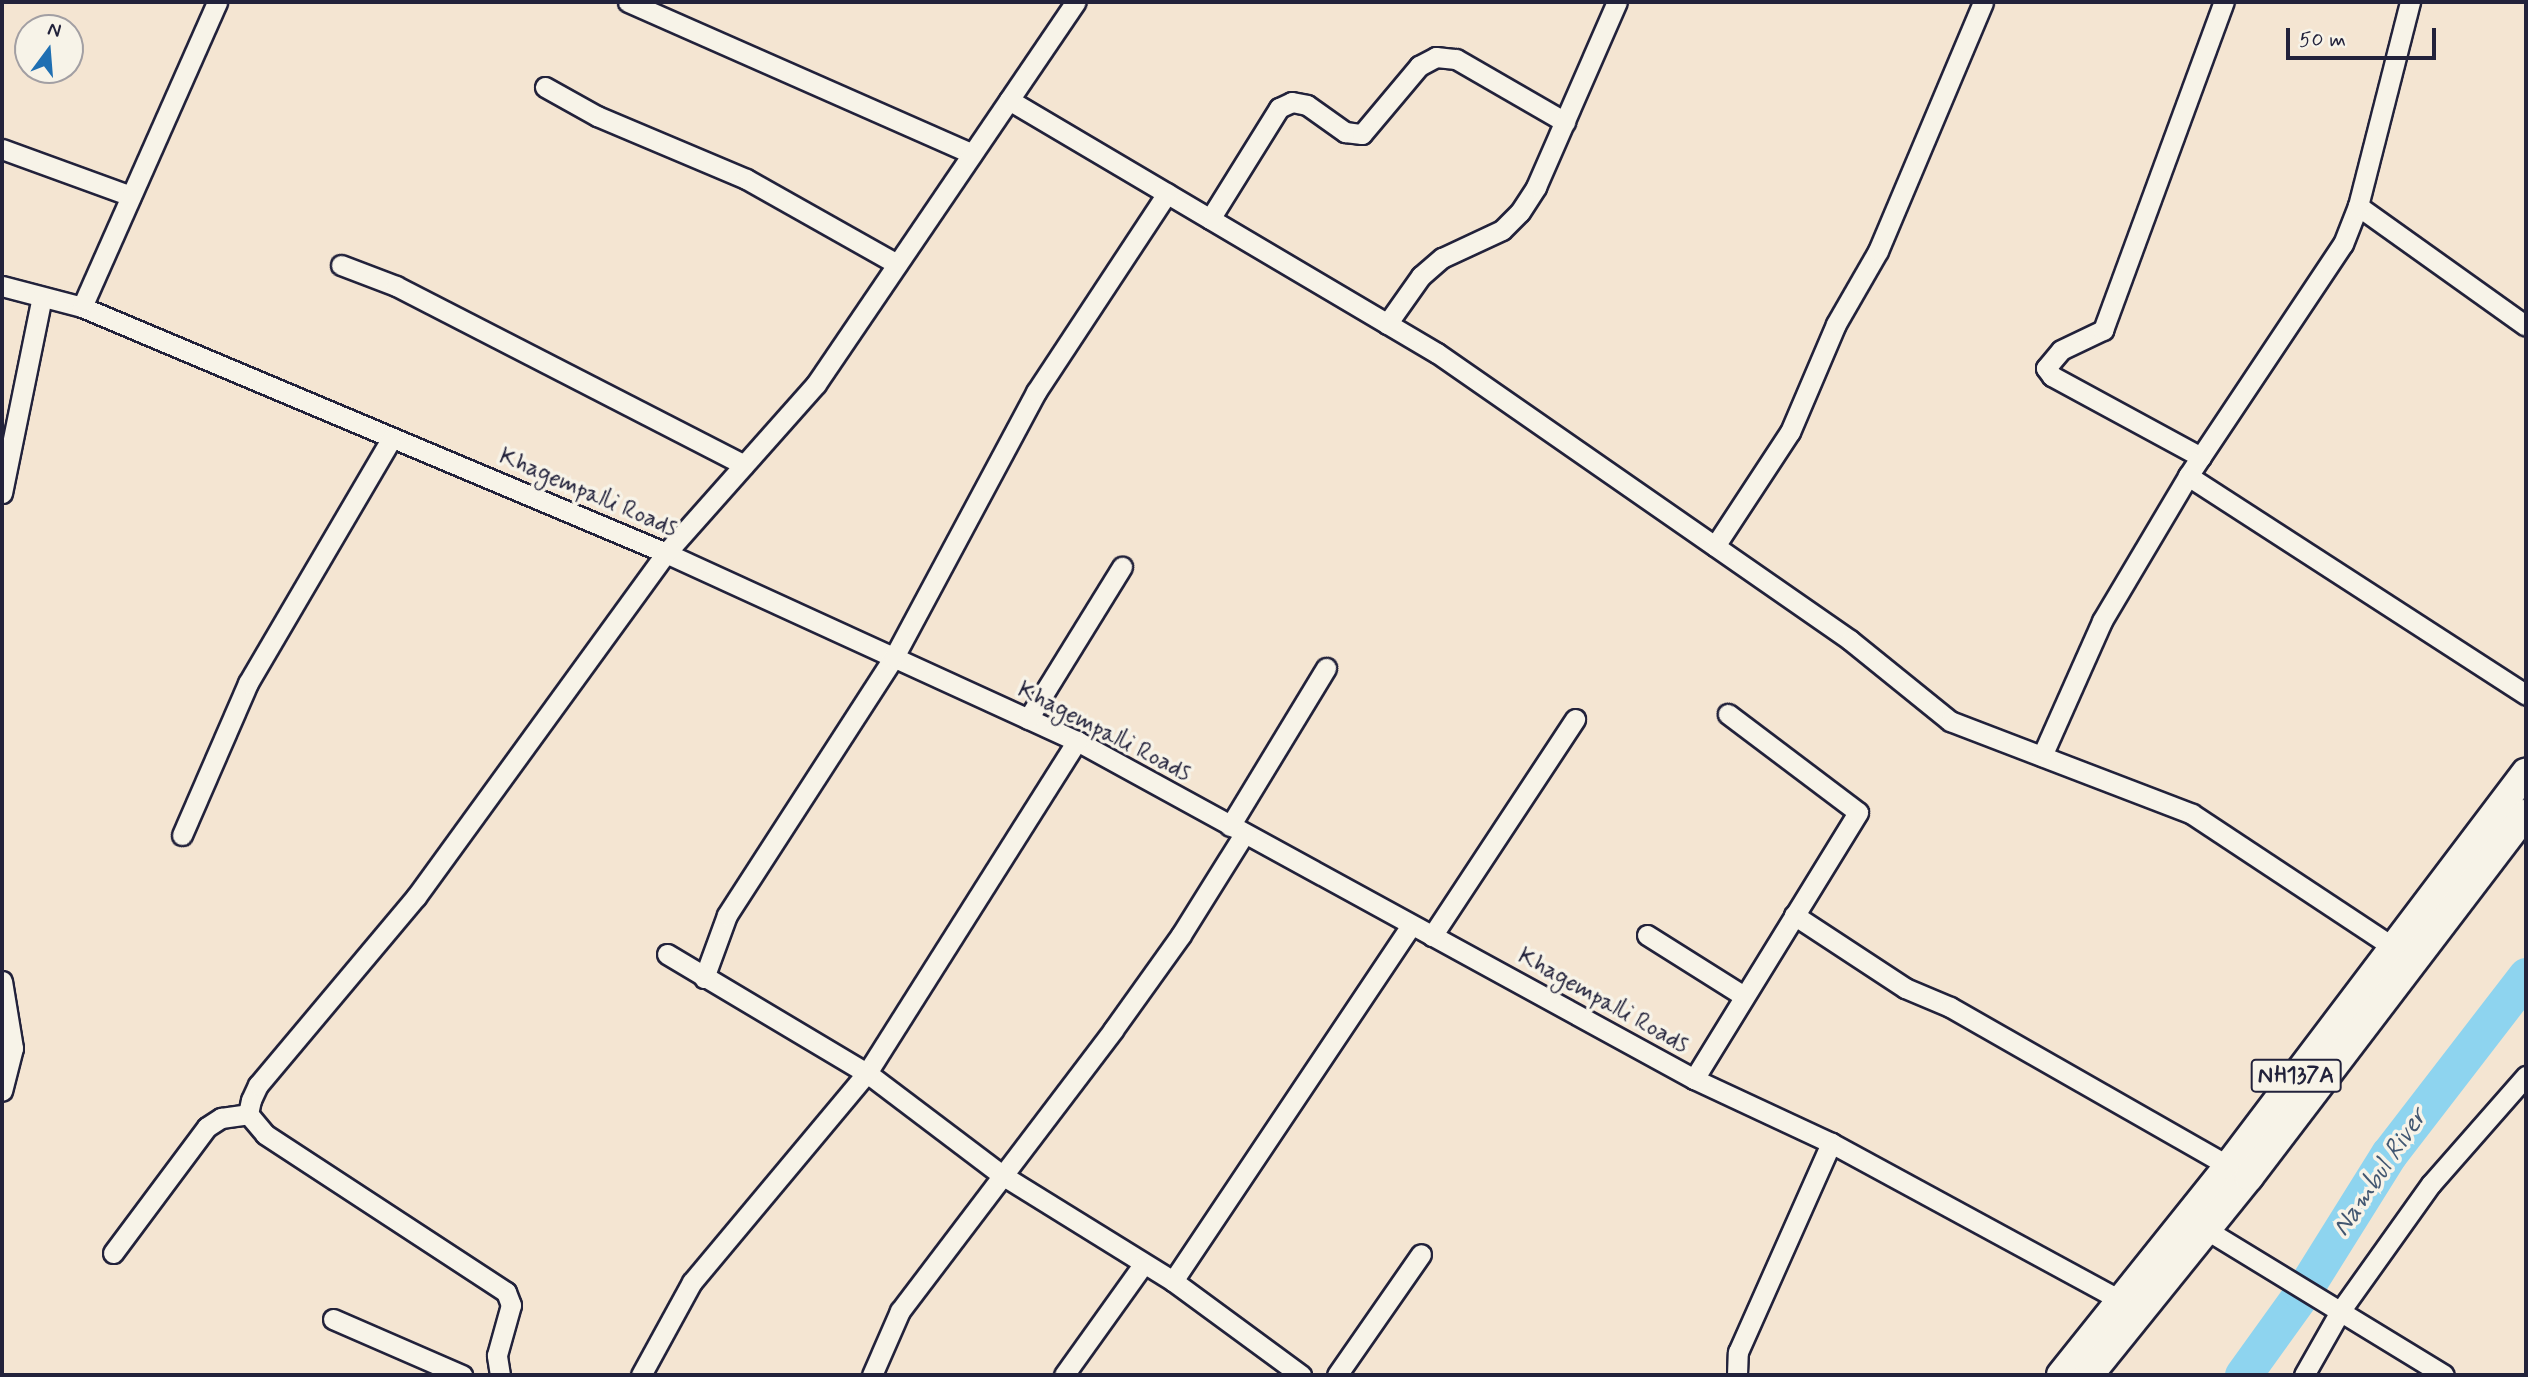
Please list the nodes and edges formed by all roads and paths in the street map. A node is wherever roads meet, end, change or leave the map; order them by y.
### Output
1 (217, 2) edge
2 (628, 2) edge
3 (1076, 2) edge
4 (1617, 2) edge
5 (1983, 2) edge
6 (2224, 2) edge
7 (2410, 2) edge
8 (545, 87) dead end
9 (1009, 100) junction
10 (1565, 122) junction
11 (2, 149) edge
12 (972, 154) junction
13 (1167, 193) junction
14 (131, 196) junction
15 (2358, 206) junction
16 (1210, 219) junction
17 (897, 264) junction
18 (341, 265) dead end
19 (2, 286) edge
20 (42, 297) junction
21 (82, 307) junction
22 (1387, 324) junction
23 (2526, 326) edge
24 (391, 438) junction
25 (2201, 457) junction
26 (744, 465) junction
27 (2188, 476) junction
28 (2, 493) edge
29 (1715, 546) junction
30 (666, 553) junction
31 (1122, 567) dead end
32 (893, 657) junction
33 (1326, 668) dead end
34 (2526, 695) edge
35 (1728, 714) dead end
36 (1028, 719) junction
37 (1575, 719) dead end
38 (1077, 741) junction
39 (2042, 756) junction
40 (2526, 774) edge
41 (2526, 814) edge
42 (1237, 830) junction
43 (182, 835) dead end
44 (1794, 915) junction
45 (1411, 925) junction
46 (1647, 935) dead end
47 (1433, 936) junction
48 (2393, 947) junction
49 (667, 954) dead end
50 (704, 978) junction
51 (2, 981) edge
52 (1744, 996) junction
53 (867, 1073) junction
54 (2526, 1076) edge
55 (1694, 1079) junction
56 (2, 1091) edge
57 (248, 1114) junction
58 (1831, 1143) junction
59 (2239, 1171) junction
60 (1002, 1175) junction
61 (2197, 1224) junction
62 (113, 1252) dead end
63 (1421, 1254) dead end
64 (1142, 1266) junction
65 (1173, 1281) junction
66 (2131, 1305) junction
67 (2341, 1310) junction
68 (333, 1320) dead end
69 (1290, 1372) edge
70 (493, 1373) edge
71 (461, 1375) edge
72 (641, 1375) edge
73 (872, 1375) edge
74 (1064, 1375) edge
75 (1337, 1375) edge
76 (1737, 1375) edge
77 (2061, 1375) edge
78 (2089, 1375) edge
79 (2304, 1375) edge
80 (2444, 1375) edge

1 - 14 street
2 - 12 street
3 - 9 street
4 - 10 street
5 - 29 street
6 - 25 street
7 - 15 street
8 - 17 street
9 - 12 street
9 - 13 street
10 - 16 street
10 - 22 street
11 - 14 street
12 - 17 street
13 - 16 street
13 - 32 street
14 - 21 street
15 - 23 street
15 - 25 street
16 - 22 street
17 - 26 street
18 - 26 street
19 - 20 street, Khagempalli Roads
20 - 21 street, Khagempalli Roads
20 - 28 street
21 - 24 street, Khagempalli Roads
22 - 29 street
24 - 30 street, Khagempalli Roads
24 - 43 street
25 - 27 street
26 - 30 street
27 - 34 street
27 - 39 street
29 - 39 street
30 - 32 street, Khagempalli Roads
30 - 57 street
31 - 36 street
32 - 36 street, Khagempalli Roads
32 - 50 street
33 - 42 street
35 - 44 street
36 - 38 street, Khagempalli Roads
37 - 47 street
38 - 42 street, Khagempalli Roads
38 - 53 street
39 - 48 street
40 - 48 highway, NH137A
41 - 59 highway, NH137A
42 - 45 street, Khagempalli Roads
42 - 60 street
44 - 52 street
44 - 59 street
45 - 47 street, Khagempalli Roads
45 - 65 street
46 - 52 street
47 - 55 street, Khagempalli Roads
48 - 59 highway, NH137A
49 - 50 street
50 - 53 street
51 - 56 street
52 - 55 street
53 - 60 street
53 - 72 street
54 - 67 street
55 - 58 street, Khagempalli Roads
57 - 62 street
57 - 70 street
58 - 66 street, Khagempalli Roads
58 - 76 street
59 - 61 highway, NH137A
60 - 64 street
60 - 73 street
61 - 66 highway, NH137A
61 - 67 street
63 - 75 street
64 - 65 street
64 - 74 street
65 - 69 street
66 - 77 highway, NH137A
66 - 78 highway, NH137A
67 - 79 street
67 - 80 street
68 - 71 street

